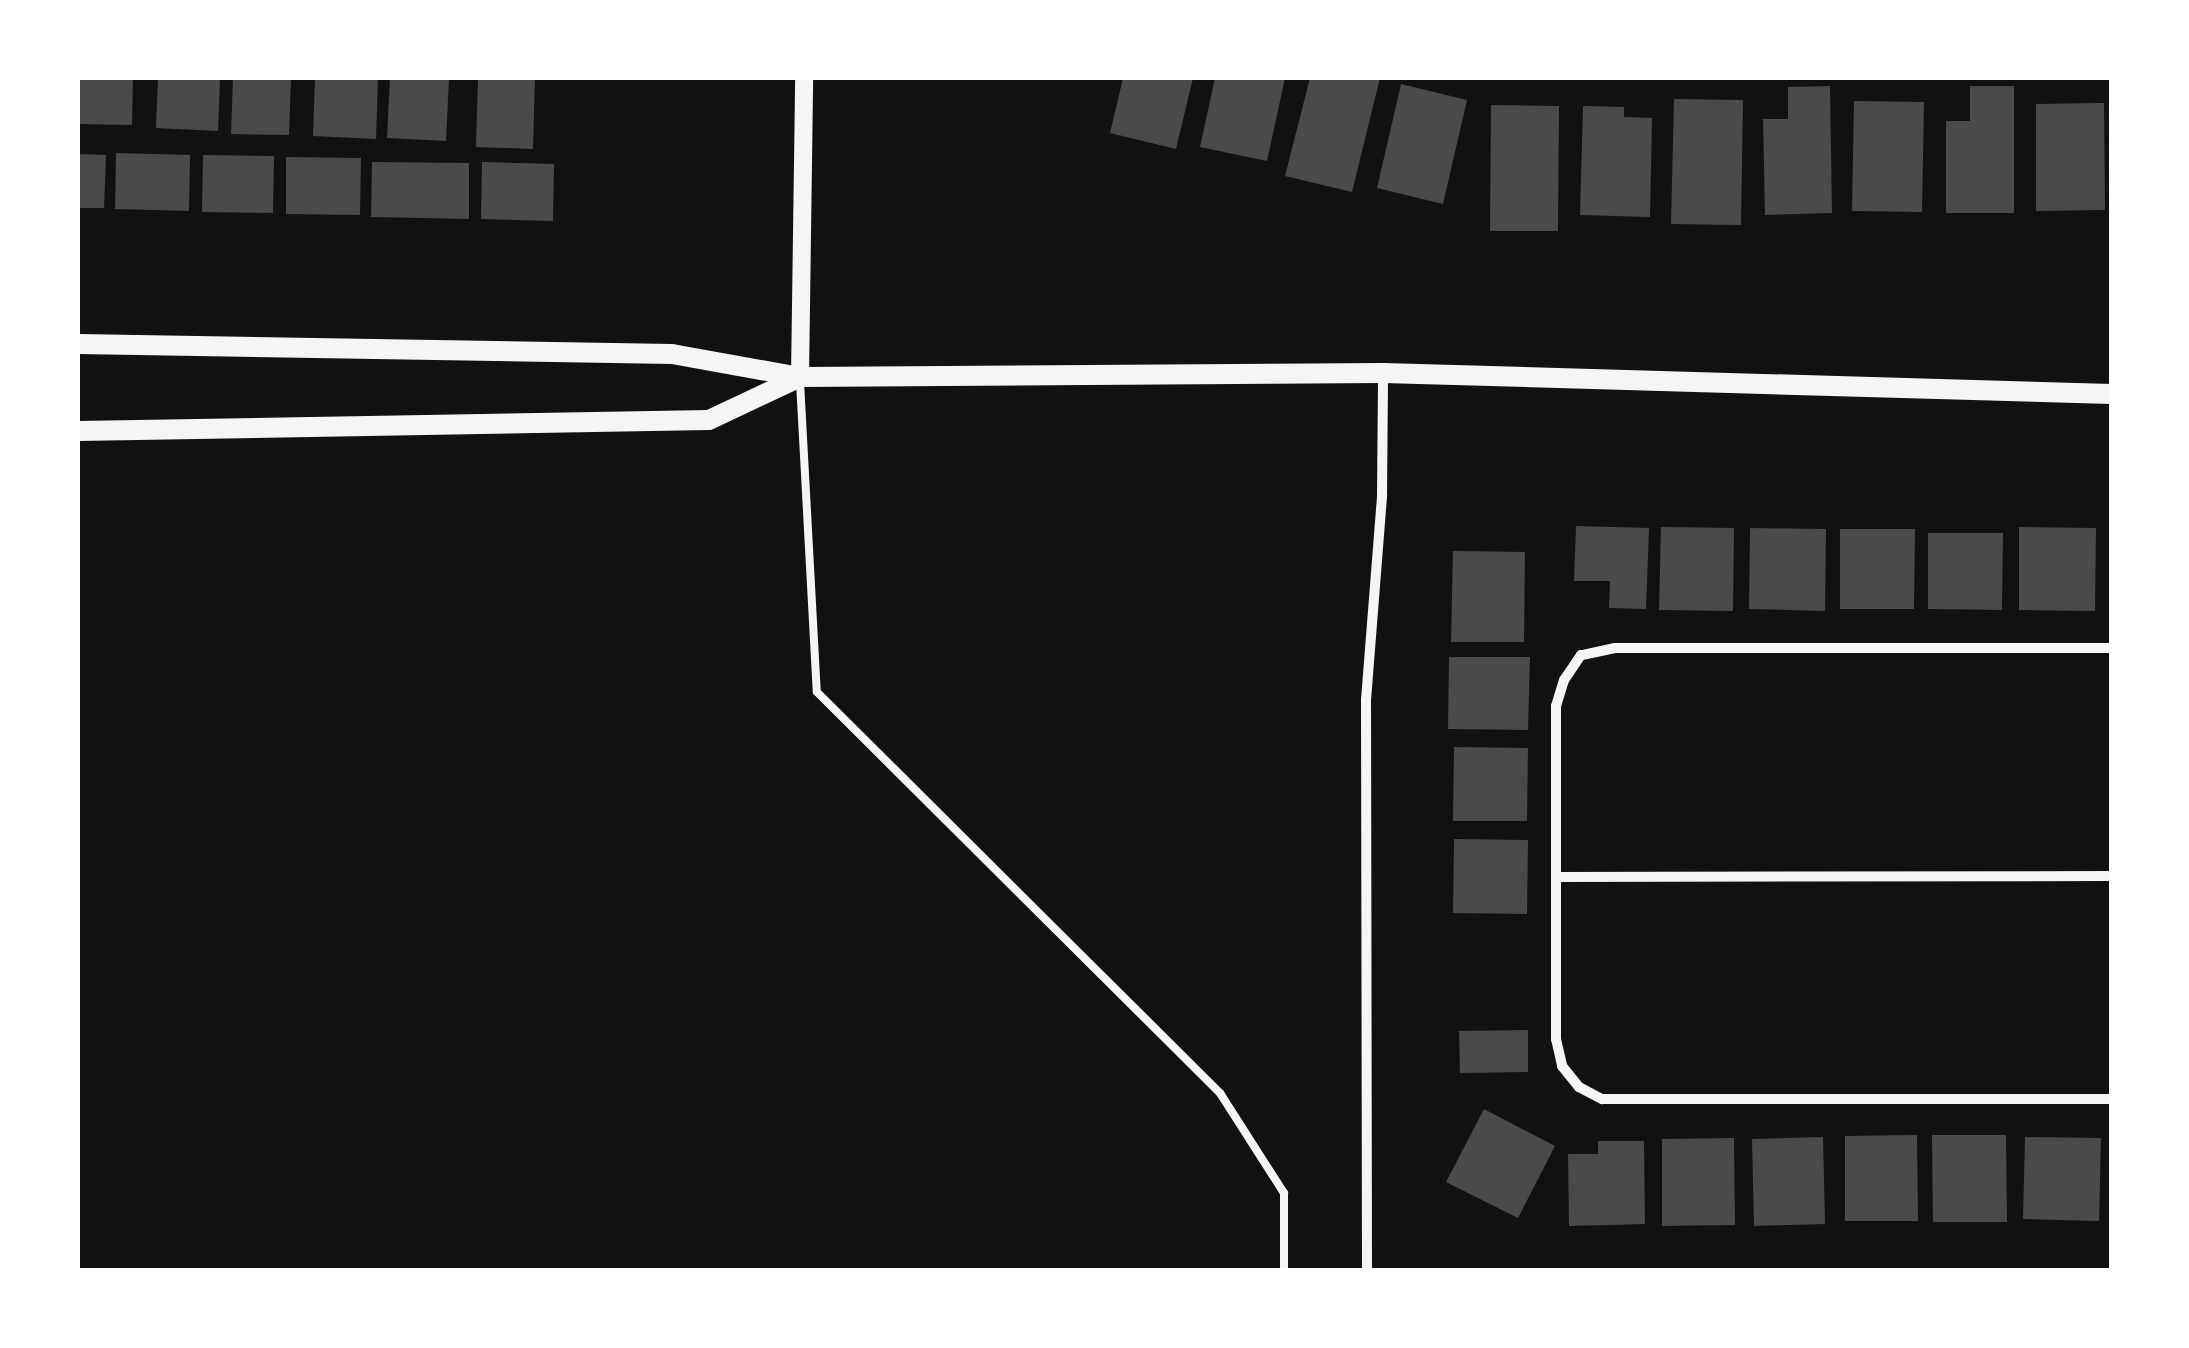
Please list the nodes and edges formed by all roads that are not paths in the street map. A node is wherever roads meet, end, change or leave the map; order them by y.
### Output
1 (804, 78) edge
2 (78, 344) edge
3 (1383, 373) junction
4 (800, 377) junction
5 (2112, 394) edge
6 (78, 431) edge
7 (2112, 648) edge
8 (2112, 876) edge
9 (1556, 877) junction
10 (2112, 1099) edge
11 (1284, 1270) edge
12 (1367, 1270) edge

1 - 4 street
2 - 4 main road
3 - 4 main road
3 - 5 main road
3 - 12 street
4 - 6 main road
4 - 11 lane
7 - 9 street
8 - 9 street
9 - 10 street

